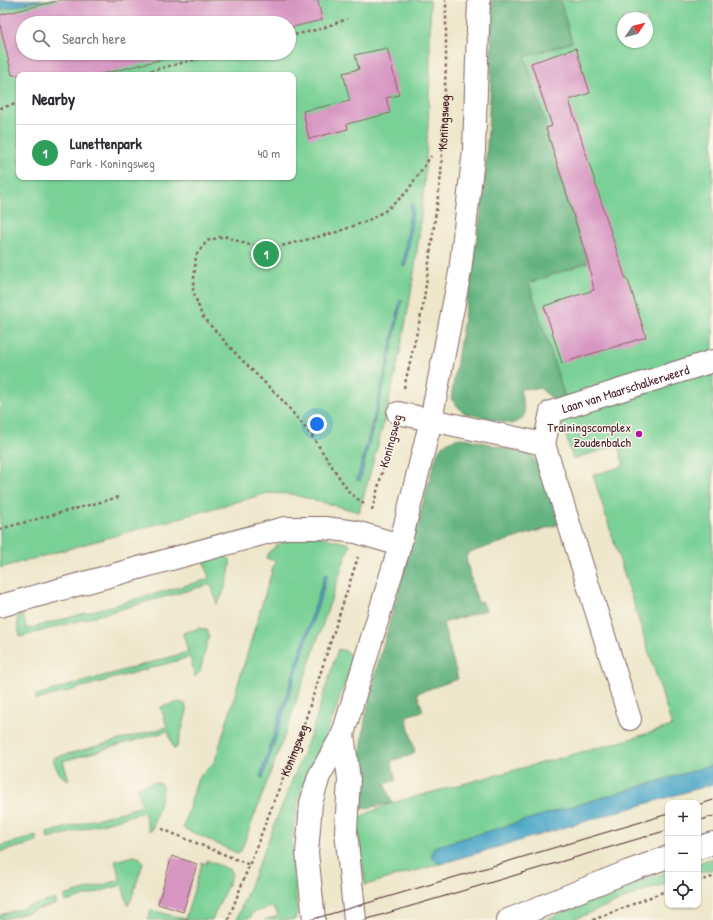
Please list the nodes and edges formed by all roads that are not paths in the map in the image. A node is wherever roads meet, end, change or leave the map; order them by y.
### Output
1 (479, 0) edge
2 (713, 361) edge
3 (398, 413) road end
4 (430, 420) junction
5 (544, 444) junction
6 (400, 545) junction
7 (0, 606) edge
8 (630, 719) dead end
9 (343, 734) junction
10 (713, 843) edge
11 (701, 847) edge
12 (665, 858) edge
13 (314, 920) edge
14 (356, 920) edge
15 (508, 920) edge

1 - 4 street
2 - 5 street, Laan van Maarschalkerweerd
3 - 4 street
4 - 5 street
4 - 6 street
5 - 8 street
6 - 7 street
6 - 9 street
9 - 13 street
9 - 14 street
10 - 11 street
12 - 15 street

